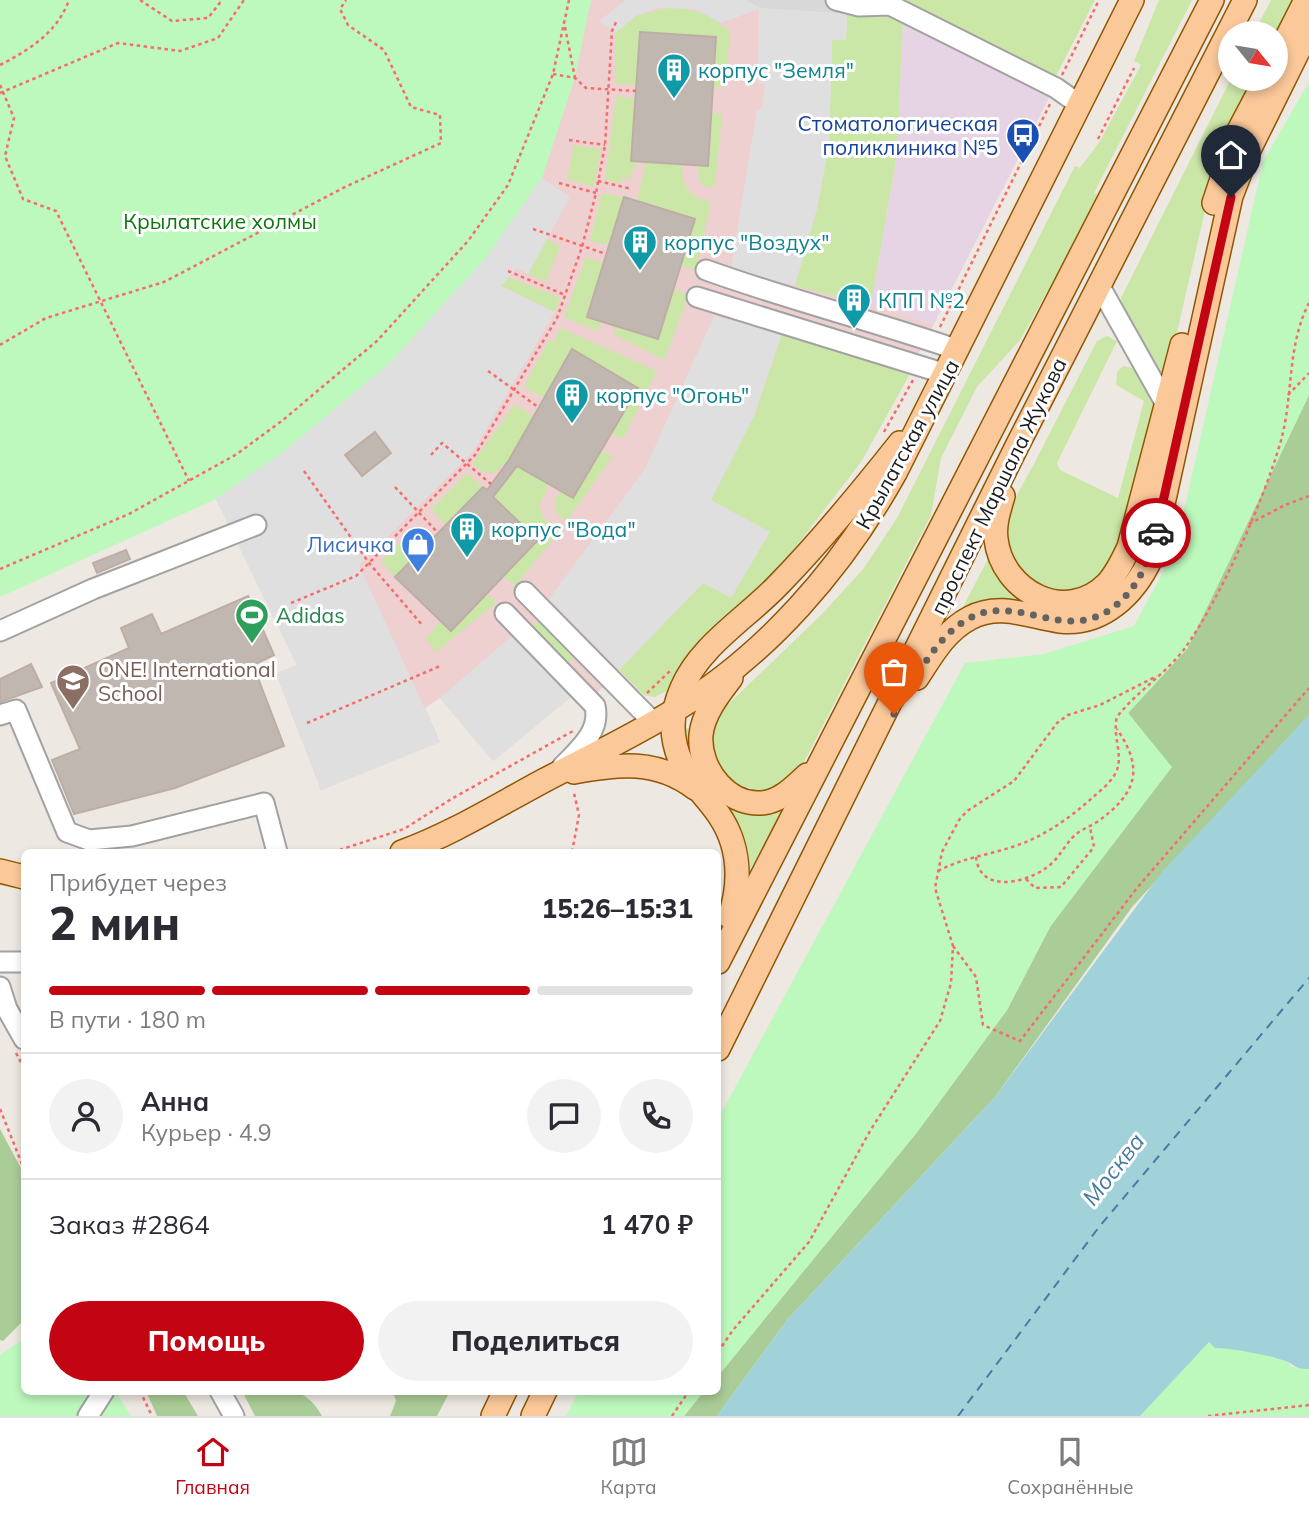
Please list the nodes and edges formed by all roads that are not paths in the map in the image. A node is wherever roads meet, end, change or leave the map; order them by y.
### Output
1 (836, 0) edge
2 (1132, 0) edge
3 (1212, 0) edge
4 (1245, 0) edge
5 (1306, 0) edge
6 (1309, 29) edge
7 (1288, 35) edge
8 (1260, 91) edge
9 (1080, 105) junction
10 (706, 270) dead end
11 (1099, 285) junction
12 (697, 298) dead end
13 (958, 350) junction
14 (946, 373) junction
15 (933, 401) junction
16 (1167, 406) junction
17 (1017, 446) junction
18 (256, 525) dead end
19 (526, 592) dead end
20 (505, 612) dead end
21 (0, 631) edge
22 (748, 656) junction
23 (0, 715) edge
24 (663, 717) junction
25 (826, 750) junction
26 (864, 760) junction
27 (554, 775) junction
28 (699, 791) junction
29 (276, 849) edge
30 (409, 849) edge
31 (0, 870) edge
32 (21, 876) edge
33 (721, 946) edge
34 (721, 956) edge
35 (0, 962) edge
36 (21, 962) edge
37 (0, 987) edge
38 (21, 1034) edge
39 (721, 1043) edge
40 (101, 1395) edge
41 (222, 1395) edge
42 (503, 1395) edge
43 (543, 1395) edge
44 (88, 1416) edge
45 (234, 1416) edge
46 (493, 1416) edge
47 (533, 1416) edge

1 - 9 street
2 - 9 main road, Крылатская улица
3 - 25 main road, проспект Маршала Жукова
4 - 11 main road, проспект Маршала Жукова
5 - 7 main road
6 - 26 main road
8 - 16 main road
9 - 13 main road, Крылатская улица
10 - 13 street
11 - 16 street
11 - 17 main road, проспект Маршала Жукова
12 - 14 street
13 - 14 main road, Крылатская улица
14 - 15 main road, Крылатская улица
15 - 22 main road, Крылатская улица
15 - 24 main road
16 - 17 main road
17 - 26 main road, проспект Маршала Жукова
18 - 21 street
19 - 24 street
20 - 27 street
22 - 24 main road, Крылатская улица
22 - 25 main road
23 - 29 street
24 - 27 main road, Крылатская улица
24 - 28 main road
25 - 34 main road, проспект Маршала Жукова
26 - 39 main road, проспект Маршала Жукова
27 - 28 main road
27 - 30 main road, Крылатская улица
28 - 33 main road
31 - 32 main road
35 - 36 street
37 - 38 street
40 - 44 street
41 - 45 street
42 - 46 main road
43 - 47 main road

